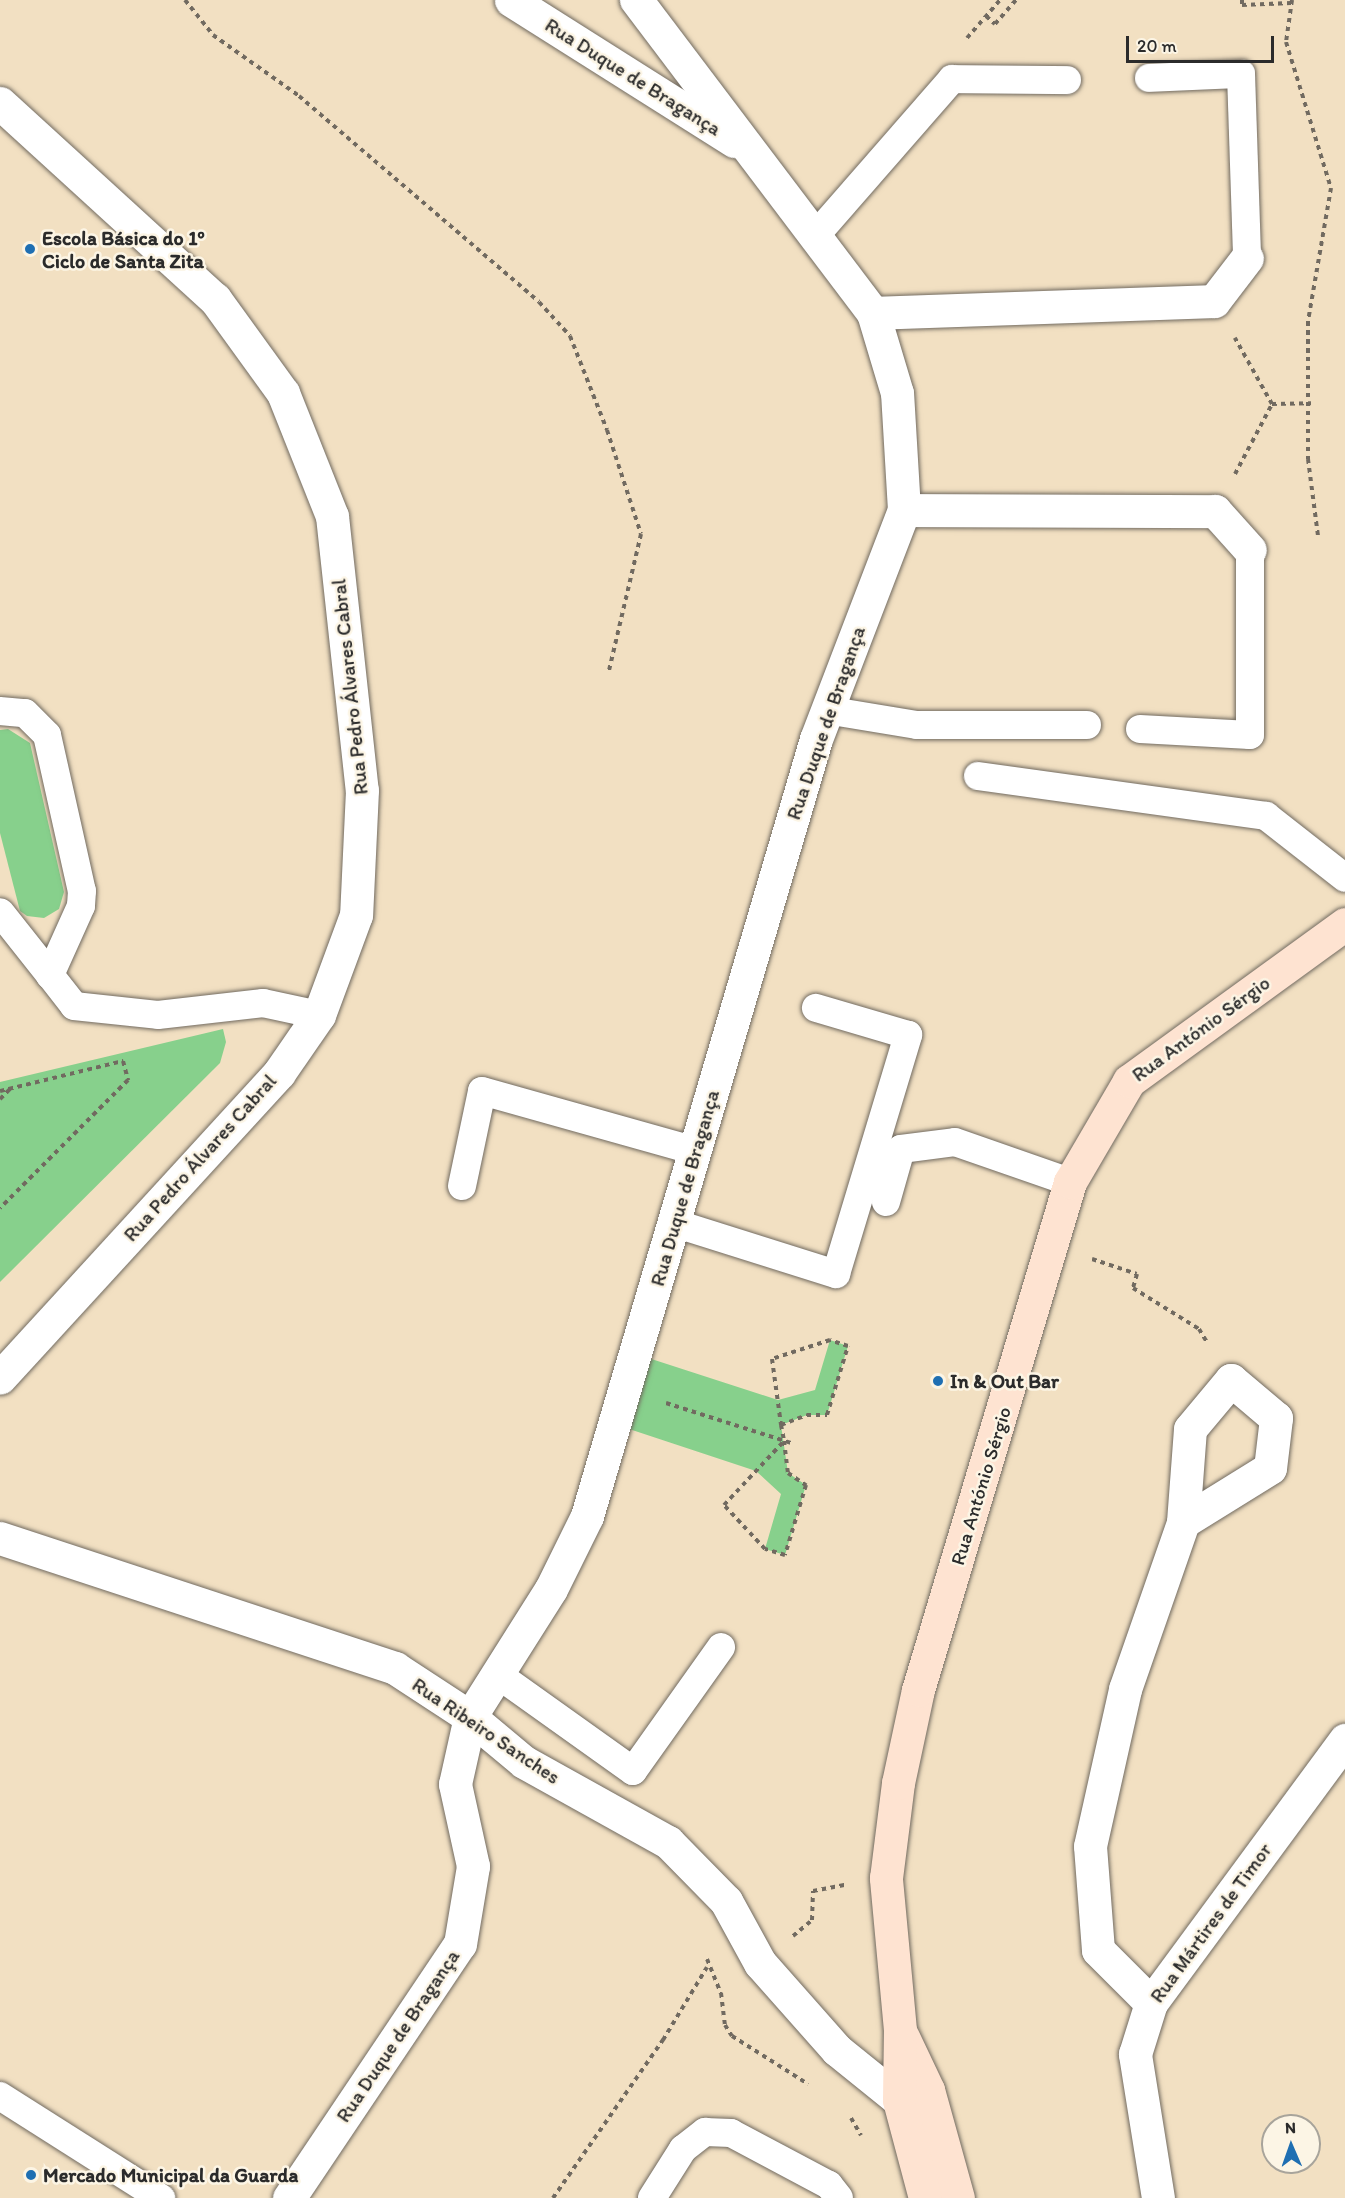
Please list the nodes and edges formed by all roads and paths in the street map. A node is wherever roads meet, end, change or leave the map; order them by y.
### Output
1 (185, 0) edge
2 (512, 0) edge
3 (636, 0) edge
4 (1016, 0) edge
5 (1242, 0) edge
6 (1291, 1) edge
7 (986, 16) dead end
8 (1149, 78) dead end
9 (1067, 80) dead end
10 (0, 104) edge
11 (754, 153) junction
12 (816, 235) junction
13 (1247, 258) joint
14 (1214, 301) junction
15 (873, 313) junction
16 (1311, 403) junction
17 (1272, 404) junction
18 (904, 510) junction
19 (1215, 511) junction
20 (1318, 536) dead end
21 (1250, 550) joint
22 (609, 670) dead end
23 (826, 710) junction
24 (0, 711) edge
25 (1087, 725) dead end
26 (1140, 729) dead end
27 (978, 776) dead end
28 (1345, 878) edge
29 (0, 912) edge
30 (1345, 924) edge
31 (50, 975) junction
32 (816, 1008) dead end
33 (320, 1015) junction
34 (11, 1088) junction
35 (0, 1090) edge
36 (0, 1099) edge
37 (696, 1151) junction
38 (1070, 1182) junction
39 (462, 1186) dead end
40 (886, 1202) dead end
41 (0, 1208) edge
42 (674, 1223) junction
43 (1052, 1246) junction
44 (1199, 1329) dead end
45 (0, 1377) edge
46 (625, 1390) junction
47 (781, 1425) junction
48 (784, 1441) junction
49 (791, 1443) dead end
50 (1183, 1522) dead end
51 (0, 1538) edge
52 (721, 1647) dead end
53 (497, 1674) junction
54 (470, 1717) junction
55 (1345, 1740) edge
56 (886, 1878) junction
57 (760, 1963) junction
58 (707, 1966) dead end
59 (1151, 2003) junction
60 (900, 2030) junction
61 (732, 2036) dead end
62 (810, 2085) dead end
63 (0, 2096) edge
64 (899, 2100) junction
65 (849, 2115) dead end
66 (862, 2137) dead end
67 (161, 2198) edge
68 (289, 2198) edge
69 (553, 2198) edge
70 (652, 2198) edge
71 (839, 2198) edge
72 (925, 2198) edge
73 (958, 2198) edge
74 (1158, 2198) edge

1 - 22 path
2 - 11 street, Rua Duque de Bragança
3 - 11 street, Rua Duque de Bragança
4 - 7 path
5 - 6 path
6 - 16 path
8 - 13 lane
9 - 12 lane
10 - 33 street, Rua Pedro Álvares Cabral
11 - 12 street, Rua Duque de Bragança
12 - 15 street, Rua Duque de Bragança
13 - 14 street
14 - 15 street
14 - 17 path
15 - 18 street, Rua Duque de Bragança
16 - 17 path
16 - 20 path
17 - 19 path
18 - 19 street
18 - 23 street, Rua Duque de Bragança
19 - 21 street
21 - 26 lane
23 - 25 lane
23 - 37 street, Rua Duque de Bragança
24 - 31 lane
27 - 28 lane
29 - 31 lane
30 - 38 street, Rua António Sérgio
31 - 33 lane
32 - 42 lane
33 - 45 street, Rua Pedro Álvares Cabral
34 - 35 path
34 - 36 path
34 - 41 path
37 - 39 lane
37 - 42 street, Rua Duque de Bragança
38 - 40 lane
38 - 43 street, Rua António Sérgio
42 - 46 street, Rua Duque de Bragança
43 - 44 path
43 - 56 street, Rua António Sérgio
46 - 48 path
46 - 53 street, Rua Duque de Bragança
47 - 47 path
47 - 48 path
48 - 48 path
48 - 49 path
50 - 59 street
51 - 54 street, Rua Ribeiro Sanches
52 - 53 lane
53 - 54 street, Rua Duque de Bragança
54 - 57 street, Rua Ribeiro Sanches
54 - 68 street, Rua Duque de Bragança
55 - 59 street, Rua Mártires de Timor
56 - 57 path
56 - 60 street, Rua António Sérgio
57 - 64 street, Rua Ribeiro Sanches
58 - 69 path
59 - 74 street, Rua Mártires de Timor
60 - 64 street, Rua António Sérgio
60 - 73 street, Rua António Sérgio
61 - 62 path
63 - 67 lane
64 - 72 street, Rua António Sérgio
65 - 66 path
70 - 71 lane

